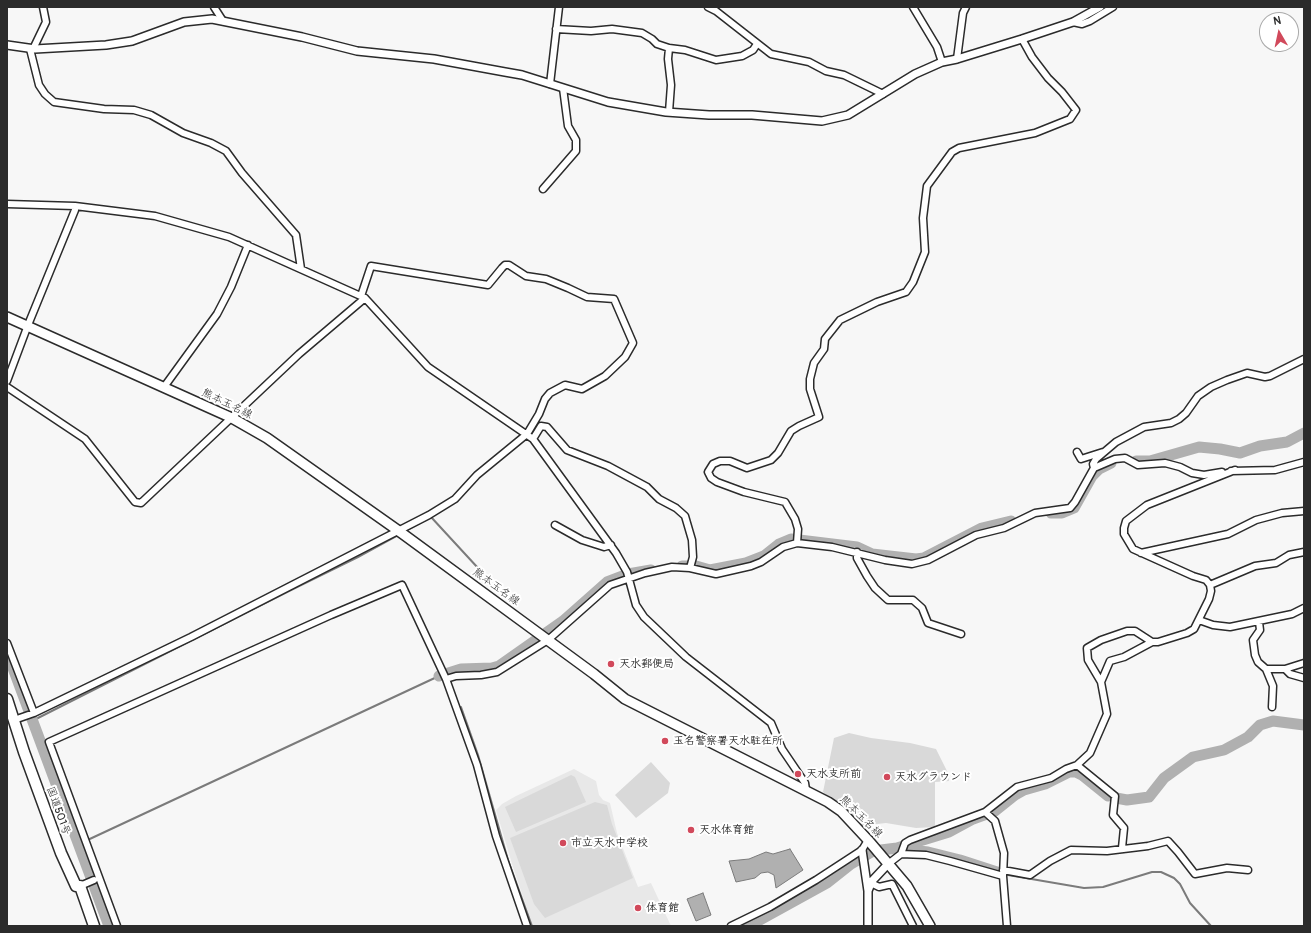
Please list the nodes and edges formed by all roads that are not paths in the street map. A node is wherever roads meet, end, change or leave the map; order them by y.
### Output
1 (43, 7) edge
2 (214, 7) edge
3 (560, 7) edge
4 (708, 7) edge
5 (913, 7) edge
6 (966, 7) edge
7 (1100, 7) edge
8 (1113, 7) edge
9 (223, 21) junction
10 (1073, 22) junction
11 (556, 29) junction
12 (1022, 39) junction
13 (757, 44) junction
14 (7, 45) edge
15 (669, 48) junction
16 (31, 49) junction
17 (957, 59) junction
18 (942, 62) junction
19 (550, 84) junction
20 (563, 88) junction
21 (883, 94) junction
22 (669, 112) junction
23 (543, 189) dead end
24 (7, 204) edge
25 (75, 206) junction
26 (248, 245) junction
27 (302, 269) junction
28 (363, 297) junction
29 (7, 317) edge
30 (28, 326) junction
31 (1304, 359) edge
32 (7, 381) edge
33 (7, 386) edge
34 (164, 387) junction
35 (232, 418) junction
36 (527, 434) junction
37 (533, 439) junction
38 (1106, 450) junction
39 (1077, 452) dead end
40 (1304, 462) edge
41 (1094, 468) junction
42 (1235, 470) junction
43 (1304, 511) edge
44 (555, 525) dead end
45 (404, 535) junction
46 (797, 542) junction
47 (610, 545) junction
48 (857, 552) junction
49 (1304, 552) edge
50 (1141, 553) junction
51 (690, 567) junction
52 (628, 575) junction
53 (1210, 585) junction
54 (1304, 608) edge
55 (1199, 620) junction
56 (1259, 622) junction
57 (962, 634) dead end
58 (546, 638) junction
59 (1152, 642) junction
60 (7, 643) edge
61 (1304, 663) edge
62 (1266, 669) junction
63 (1285, 669) junction
64 (444, 675) junction
65 (1304, 678) edge
66 (1101, 682) junction
67 (7, 698) edge
68 (1272, 707) dead end
69 (32, 714) junction
70 (17, 719) junction
71 (1077, 765) junction
72 (806, 790) junction
73 (987, 814) junction
74 (871, 843) junction
75 (1122, 848) junction
76 (862, 852) junction
77 (901, 853) junction
78 (888, 864) junction
79 (1248, 870) dead end
80 (1003, 873) junction
81 (94, 880) dead end
82 (871, 883) junction
83 (82, 885) junction
84 (868, 891) junction
85 (94, 926) edge
86 (117, 926) edge
87 (527, 926) edge
88 (731, 926) edge
89 (868, 926) edge
90 (913, 926) edge
91 (930, 926) edge
92 (1007, 926) edge

1 - 16 street
2 - 9 street
3 - 11 street
4 - 13 street
5 - 18 street
6 - 17 street
7 - 10 street
8 - 10 street
9 - 16 street
9 - 19 street
10 - 12 street
11 - 15 street
11 - 19 street
12 - 17 street
12 - 46 street
13 - 15 street
13 - 21 street
14 - 16 street
15 - 22 street
16 - 27 street
17 - 18 street
18 - 21 street
19 - 20 street
20 - 22 street
20 - 23 street
21 - 22 street
24 - 25 street
25 - 26 street
25 - 30 street
26 - 27 street
26 - 34 street
27 - 28 street
28 - 35 street
28 - 36 street
28 - 36 street
29 - 30 main road, 熊本玉名線
30 - 32 street
30 - 34 main road, 熊本玉名線
31 - 38 street
33 - 35 street
34 - 35 main road, 熊本玉名線
35 - 45 main road, 熊本玉名線
36 - 37 street
36 - 45 street
37 - 47 street
37 - 51 street
38 - 39 street
38 - 41 street
40 - 42 street
41 - 42 street
41 - 48 street
42 - 50 street
43 - 50 street
44 - 47 street
45 - 58 main road, 熊本玉名線
45 - 69 street
46 - 48 street
46 - 51 street
47 - 52 street
48 - 57 street
49 - 53 street
50 - 53 street
51 - 52 street
52 - 58 street
52 - 72 street
53 - 55 street
54 - 56 street
55 - 56 street
55 - 59 street
56 - 62 street
58 - 64 street
58 - 72 main road, 熊本玉名線
59 - 66 street
59 - 66 street
60 - 69 street
61 - 63 street
62 - 63 street
62 - 68 street
63 - 65 street
64 - 86 street
64 - 87 street
66 - 71 street
67 - 70 highway, 国道501号
69 - 70 street
70 - 83 highway, 国道501号
71 - 73 street
71 - 75 street
72 - 74 main road, 熊本玉名線
73 - 77 street
73 - 80 street
74 - 76 street
74 - 78 main road, 熊本玉名線
75 - 79 street
75 - 80 street
76 - 84 street
76 - 88 street
77 - 78 street
77 - 80 street
78 - 82 street
78 - 91 main road, 熊本玉名線
80 - 92 street
81 - 83 street
82 - 84 street
82 - 90 street
83 - 85 highway, 国道501号
84 - 89 street

